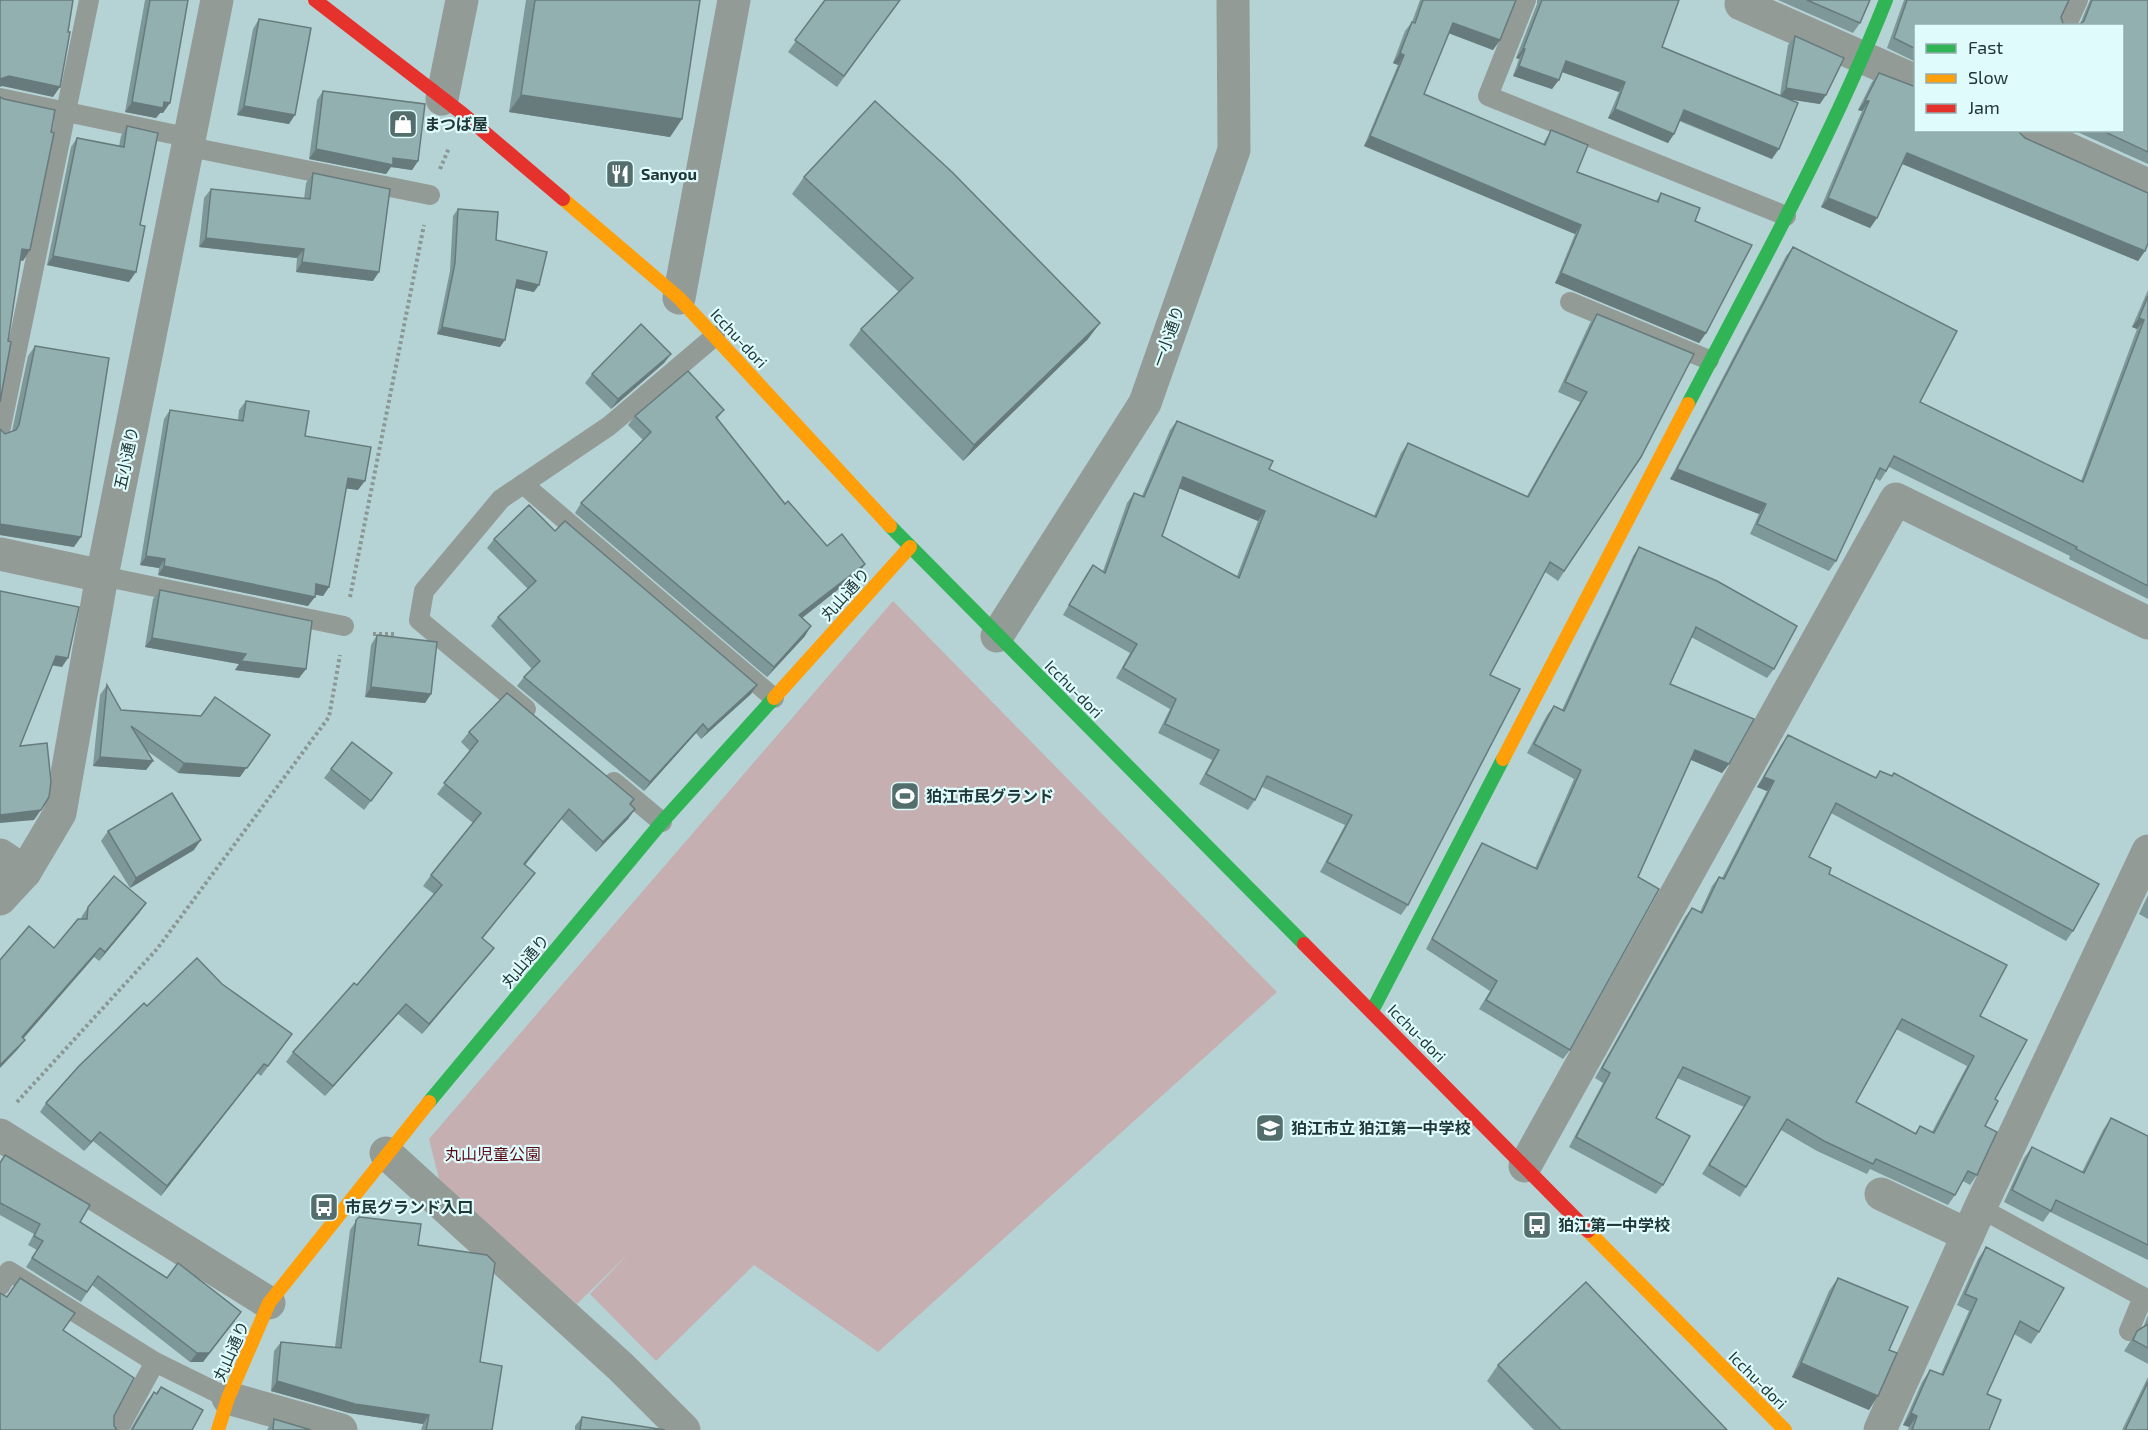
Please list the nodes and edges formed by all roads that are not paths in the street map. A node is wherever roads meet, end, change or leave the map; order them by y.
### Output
1 (89, 0) edge
2 (217, 0) edge
3 (315, 0) edge
4 (462, 0) edge
5 (734, 0) edge
6 (1233, 0) edge
7 (1526, 0) edge
8 (1886, 0) edge
9 (2078, 0) edge
10 (1742, 4) dead end
11 (2067, 24) edge
12 (1863, 58) junction
13 (1914, 80) edge
14 (0, 98) edge
15 (442, 99) junction
16 (66, 113) junction
17 (2030, 132) edge
18 (190, 142) junction
19 (2148, 185) edge
20 (430, 195) dead end
21 (1786, 216) junction
22 (679, 298) junction
23 (1570, 302) dead end
24 (714, 336) junction
25 (1709, 360) junction
26 (0, 432) edge
27 (523, 484) junction
28 (910, 547) junction
29 (0, 554) edge
30 (102, 576) junction
31 (2148, 623) edge
32 (345, 626) road end
33 (997, 636) junction
34 (774, 698) junction
35 (545, 725) edge
36 (599, 770) edge
37 (662, 822) junction
38 (2148, 851) edge
39 (13, 864) edge
40 (0, 899) edge
41 (1372, 1011) junction
42 (0, 1135) edge
43 (386, 1153) junction
44 (1525, 1166) junction
45 (1881, 1194) dead end
46 (1974, 1222) junction
47 (0, 1286) edge
48 (269, 1303) junction
49 (2129, 1331) dead end
50 (155, 1362) junction
51 (228, 1398) junction
52 (118, 1430) edge
53 (218, 1430) edge
54 (341, 1430) edge
55 (684, 1430) edge
56 (1785, 1430) edge
57 (1880, 1430) edge

1 - 16 lane
2 - 18 street, 五小通り
3 - 15 street, Icchu-dori
4 - 15 street
5 - 22 street
6 - 33 street, 一小通り
7 - 21 lane
8 - 12 street
9 - 11 lane
10 - 12 street
12 - 13 street
12 - 21 street
14 - 16 lane
15 - 22 street, Icchu-dori
16 - 18 lane
16 - 26 lane
17 - 19 street
18 - 20 lane
18 - 30 street, 五小通り
21 - 25 street
22 - 24 street, Icchu-dori
23 - 25 lane
24 - 27 lane
24 - 28 street, Icchu-dori
25 - 41 street
27 - 34 lane
27 - 35 lane
28 - 33 street, Icchu-dori
28 - 34 street, 丸山通り
29 - 30 street
30 - 32 lane
30 - 39 street, 五小通り
31 - 44 street
33 - 41 street, Icchu-dori
34 - 37 street, 丸山通り
36 - 37 lane
37 - 43 street, 丸山通り
38 - 46 street
39 - 40 street, 五小通り
41 - 44 street, Icchu-dori
42 - 48 street
43 - 48 street, 丸山通り
43 - 55 street
44 - 56 street, Icchu-dori
45 - 46 street
46 - 49 lane
46 - 57 street
47 - 50 lane
48 - 51 street, 丸山通り
50 - 51 lane
50 - 52 lane
51 - 53 street, 丸山通り
51 - 54 street

